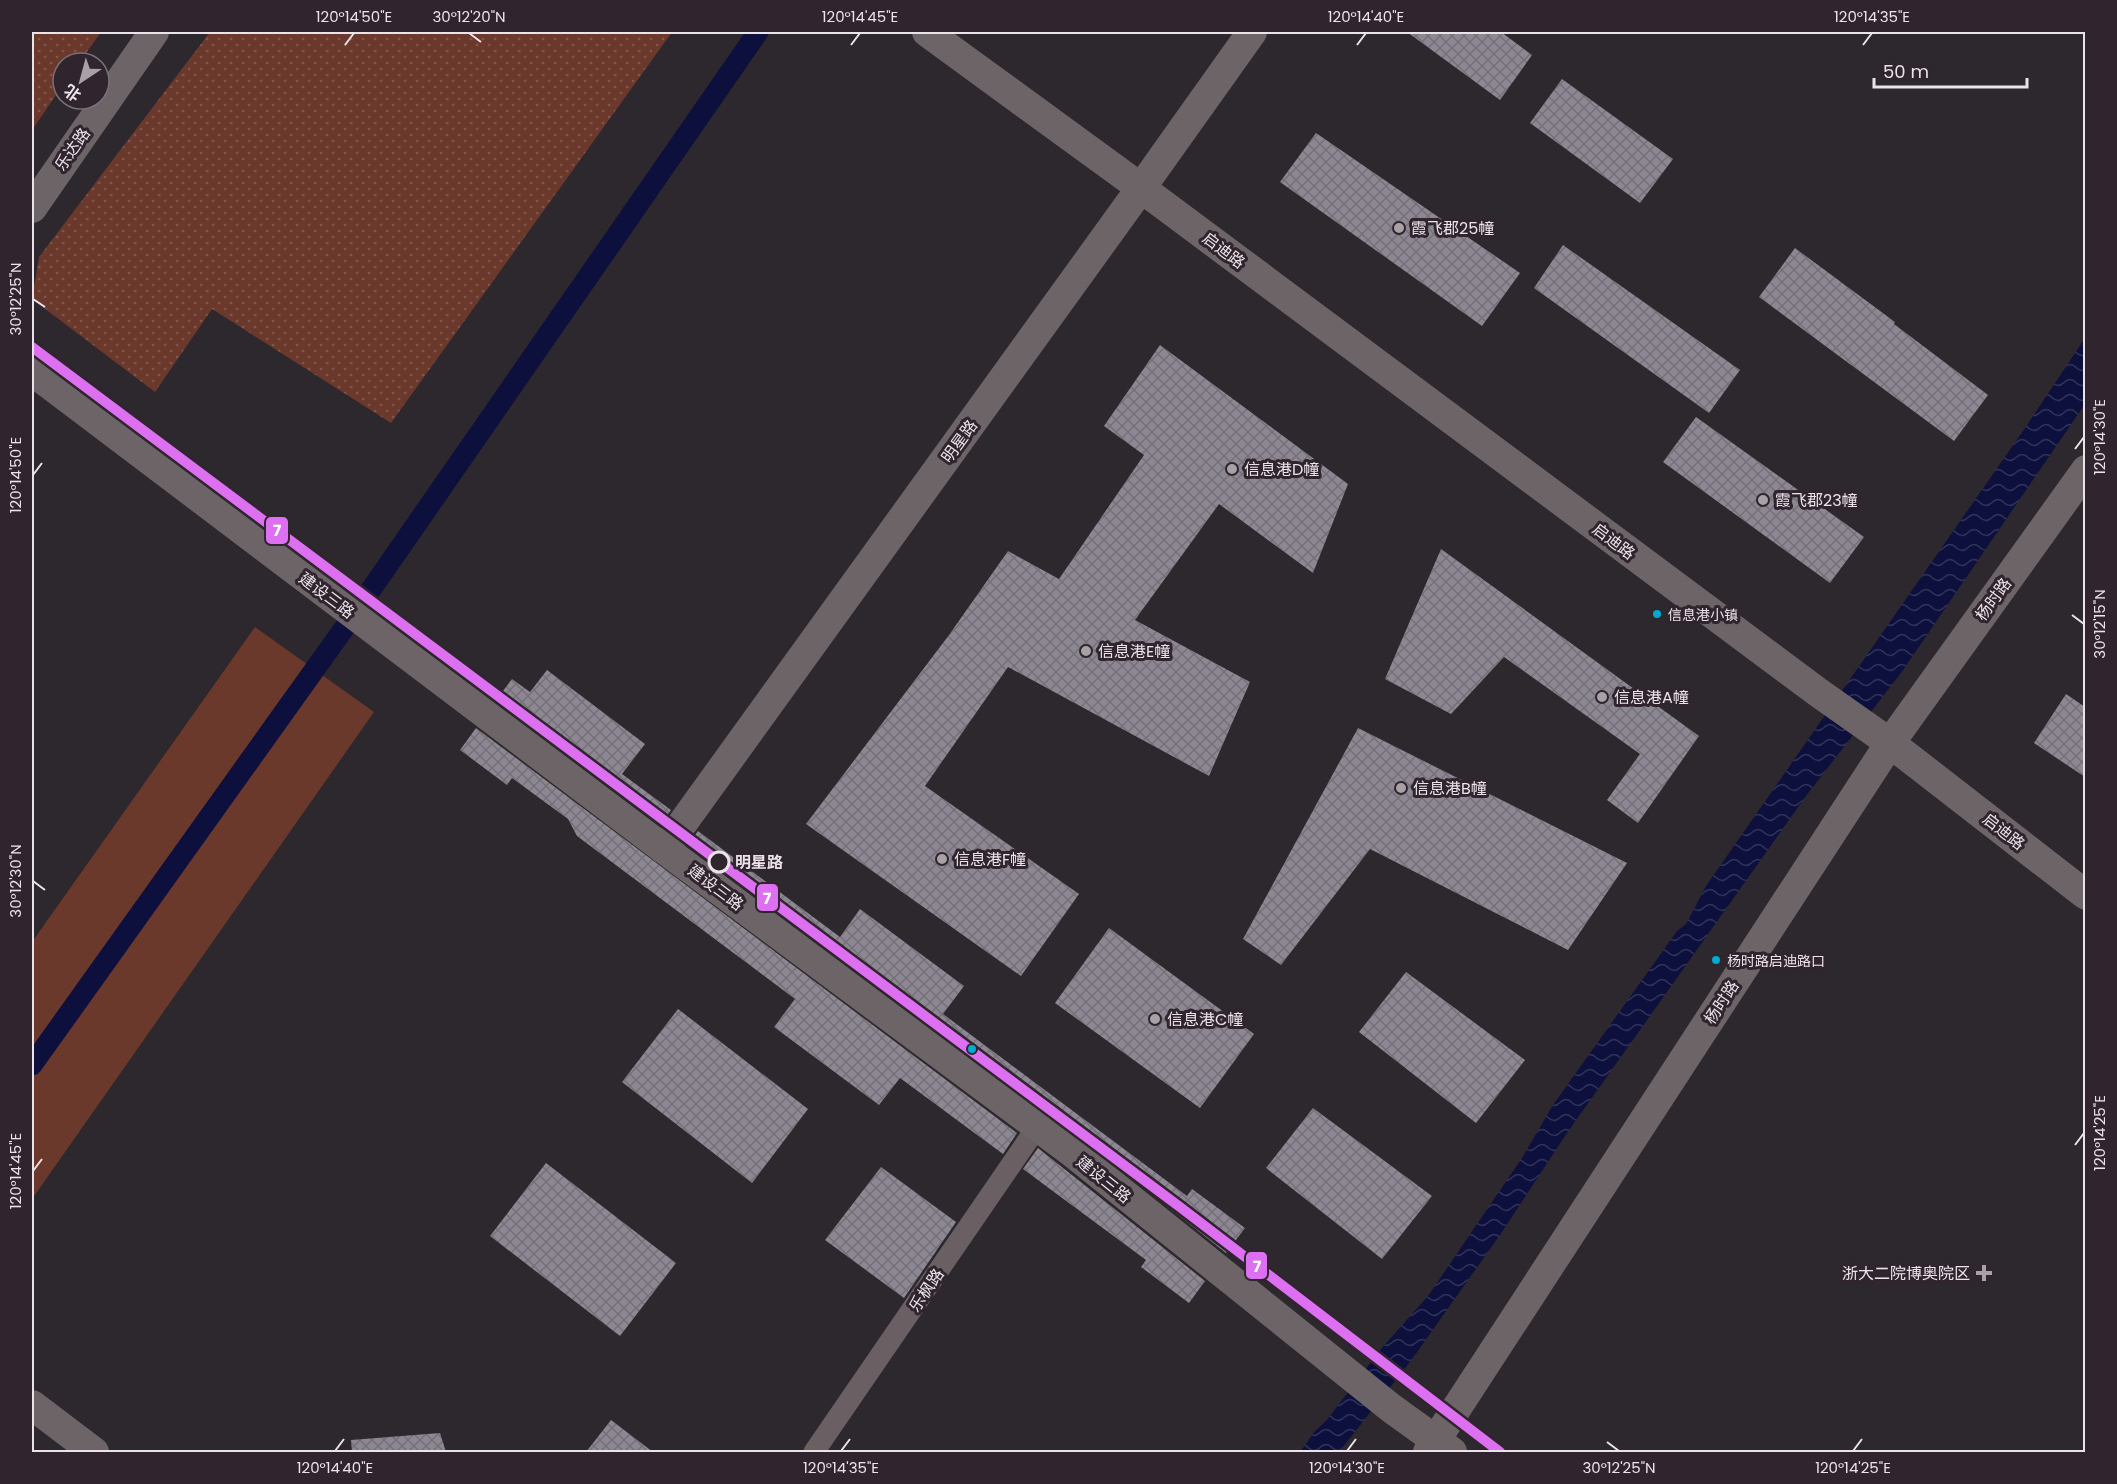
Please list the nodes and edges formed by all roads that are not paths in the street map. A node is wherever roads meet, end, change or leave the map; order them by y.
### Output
1 (154, 32) edge
2 (927, 32) edge
3 (1251, 32) edge
4 (1141, 188) junction
5 (32, 208) edge
6 (32, 371) edge
7 (2085, 470) edge
8 (1881, 736) junction
9 (664, 849) junction
10 (2085, 895) edge
11 (1037, 1127) junction
12 (32, 1405) edge
13 (1439, 1448) edge
14 (94, 1452) edge
15 (814, 1452) edge

1 - 5 street, 乐达路
2 - 4 street, 启迪路
3 - 4 street, 明星路
4 - 8 street, 启迪路
4 - 9 street, 明星路
6 - 9 street, 建设三路
7 - 8 street, 杨时路
8 - 10 street, 启迪路
8 - 13 street, 杨时路
9 - 11 street, 建设三路
11 - 13 street, 建设三路
11 - 15 street, 乐枫路
12 - 14 street

